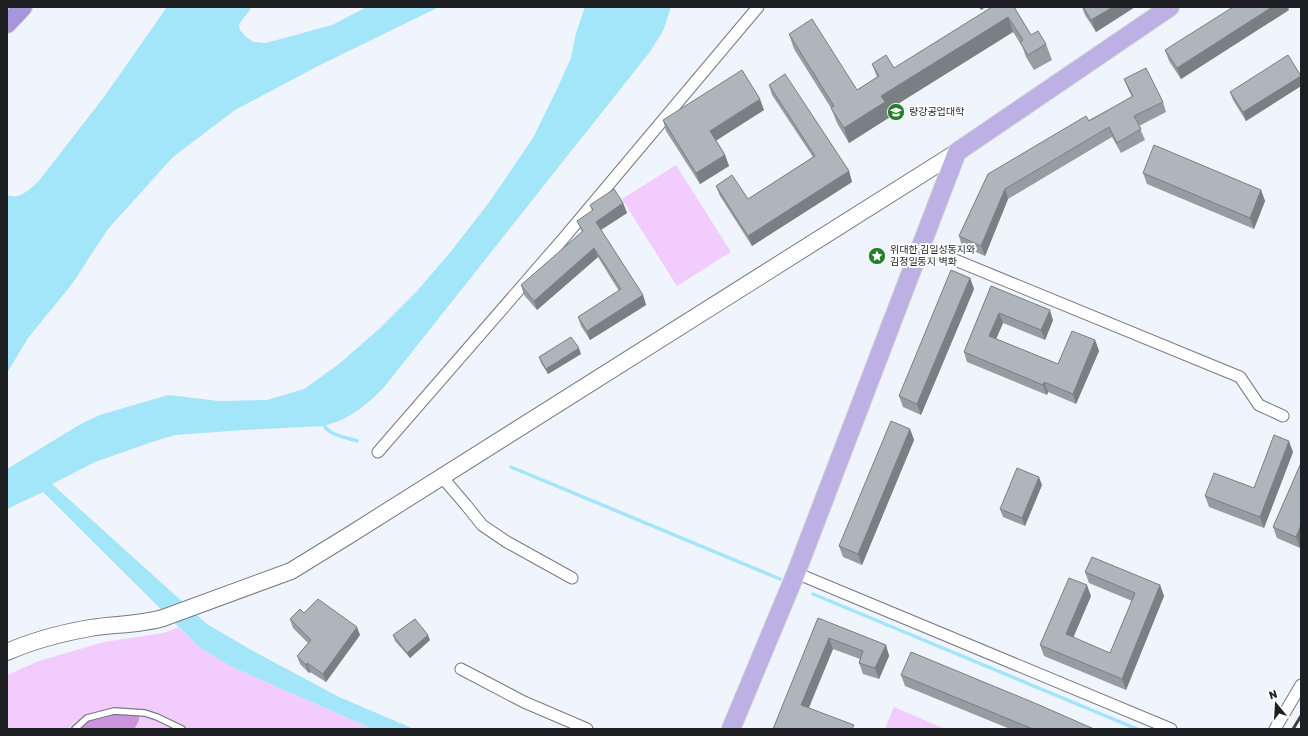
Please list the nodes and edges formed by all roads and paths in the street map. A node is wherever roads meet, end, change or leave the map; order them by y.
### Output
1 (23, 7) edge
2 (758, 7) edge
3 (1170, 7) edge
4 (7, 24) edge
5 (957, 152) junction
6 (921, 246) junction
7 (1283, 416) dead end
8 (378, 452) dead end
9 (442, 477) junction
10 (796, 573) junction
11 (572, 578) dead end
12 (7, 652) edge
13 (461, 669) dead end
14 (1301, 685) edge
15 (75, 729) edge
16 (182, 729) edge
17 (587, 729) edge
18 (731, 729) edge
19 (1171, 729) edge
20 (1275, 729) edge

1 - 4 highway
2 - 8 street
3 - 5 main road
5 - 6 main road
5 - 9 main road
6 - 7 street
6 - 10 main road
9 - 11 street
9 - 12 main road
10 - 18 main road
10 - 19 street
13 - 17 street
14 - 20 street
15 - 16 lane

